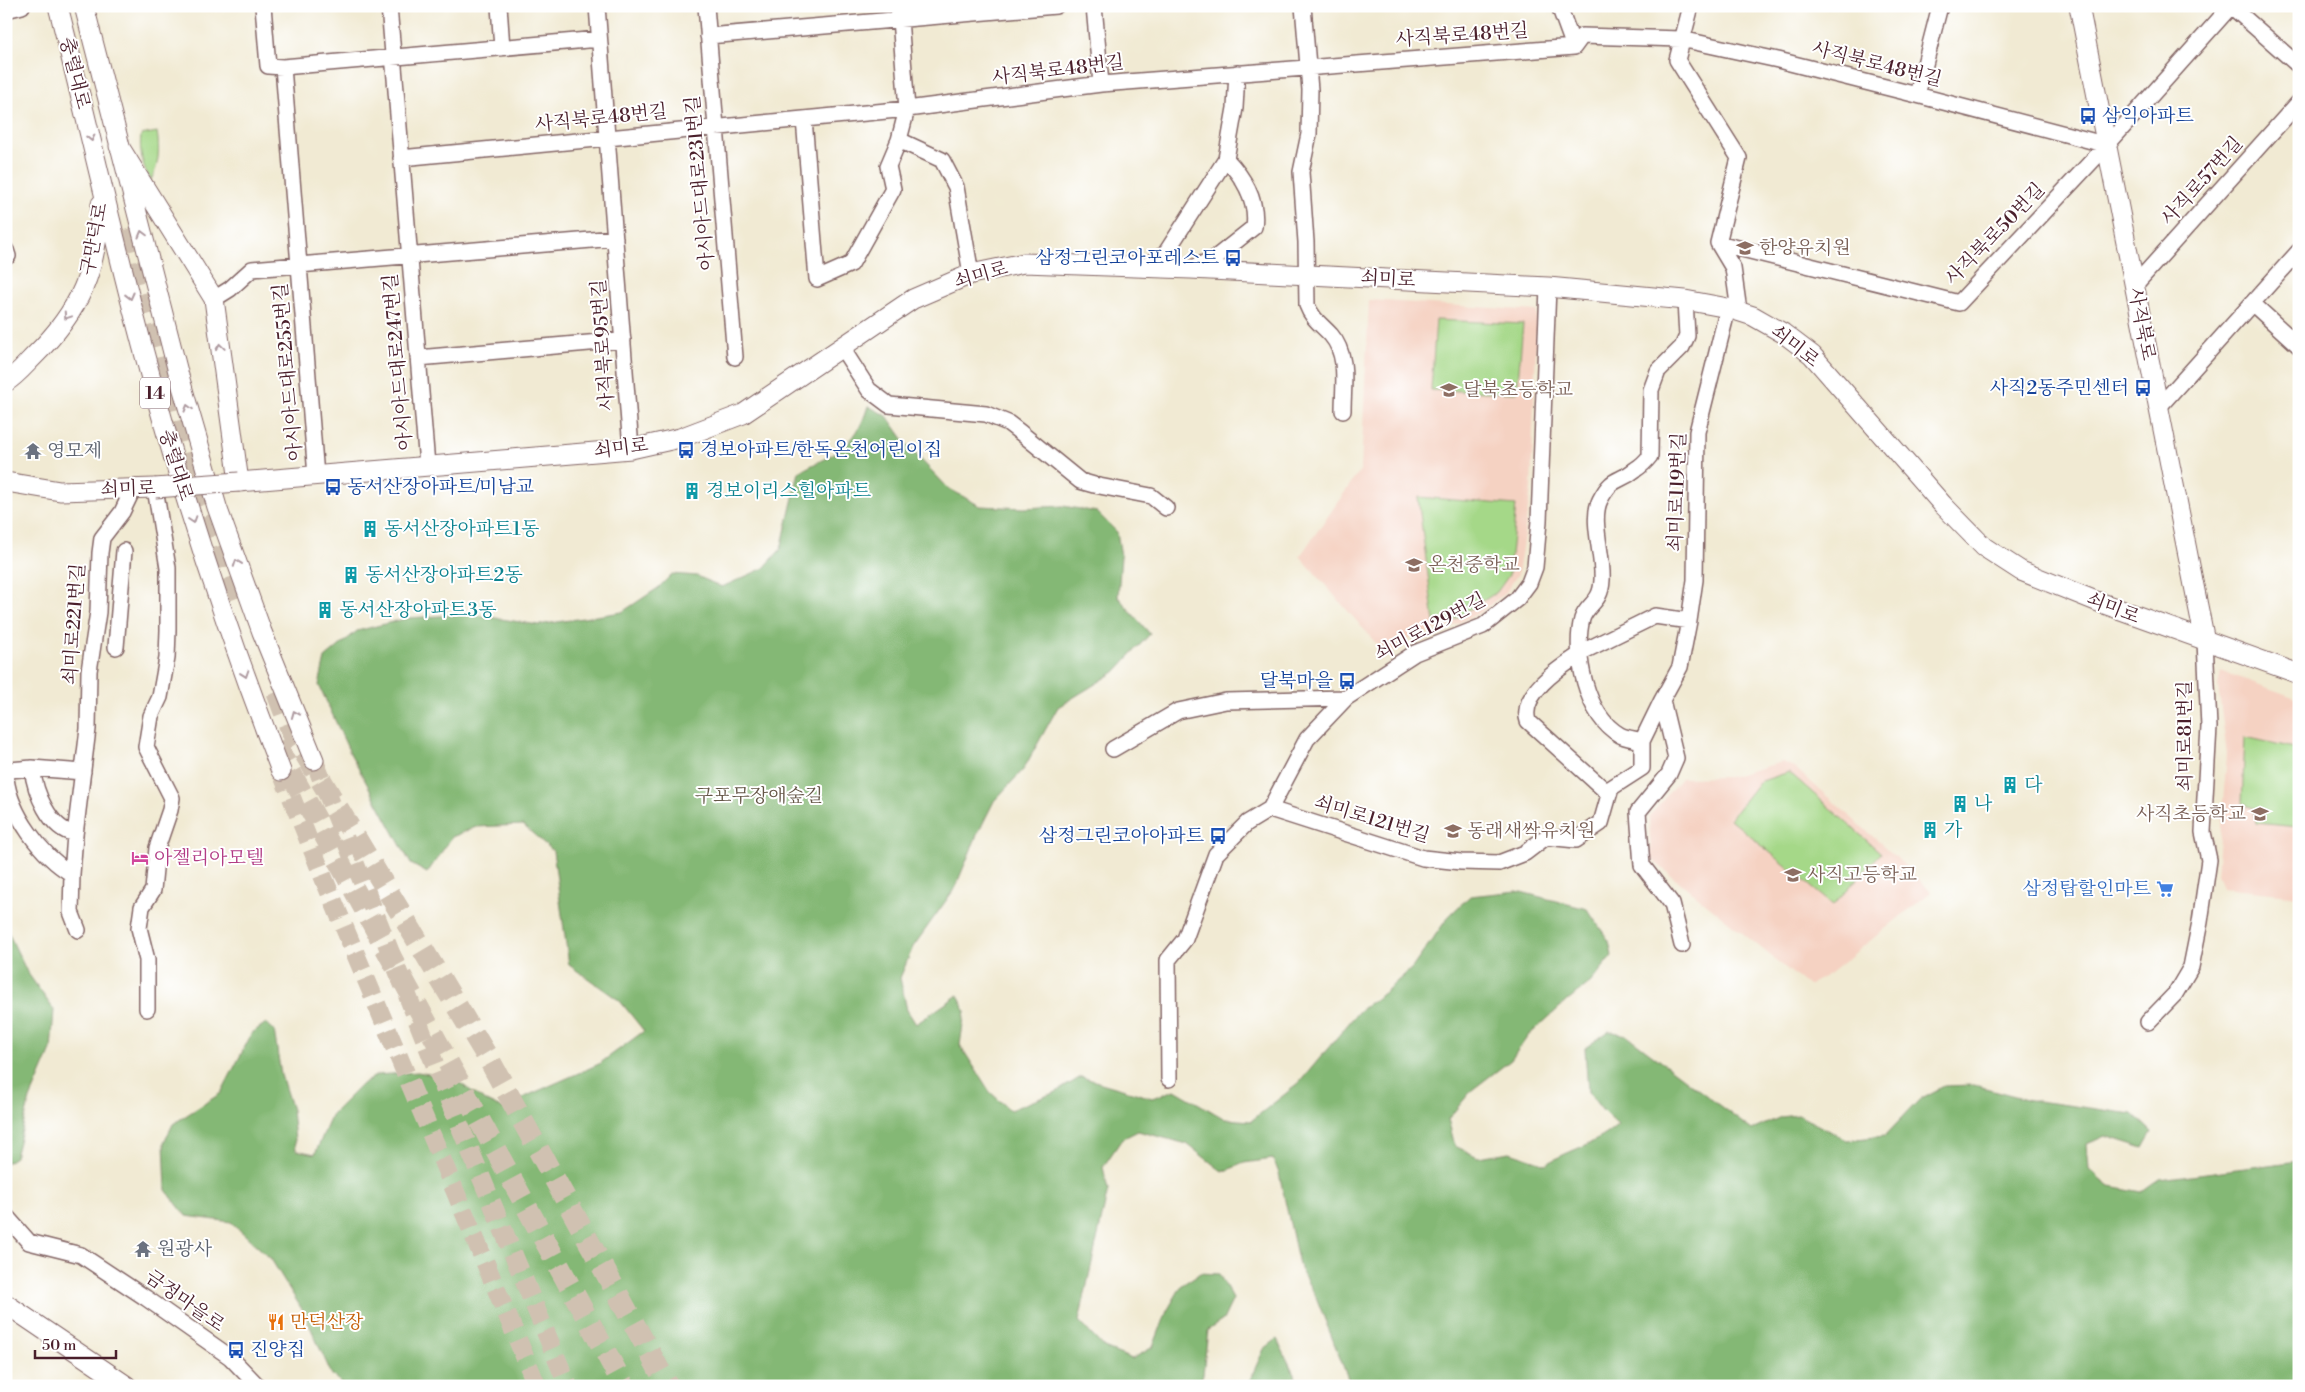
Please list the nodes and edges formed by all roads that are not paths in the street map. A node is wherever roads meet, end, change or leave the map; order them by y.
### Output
1 (22, 6) edge
2 (58, 6) edge
3 (84, 6) edge
4 (263, 6) edge
5 (389, 6) edge
6 (499, 6) edge
7 (597, 6) edge
8 (706, 6) edge
9 (1056, 6) edge
10 (1094, 6) edge
11 (1303, 6) edge
12 (1559, 6) edge
13 (1691, 6) edge
14 (1940, 6) edge
15 (2079, 6) edge
16 (2231, 6) edge
17 (6, 10) edge
18 (900, 13) edge
19 (708, 36) junction
20 (599, 39) junction
21 (1681, 39) junction
22 (1574, 47) junction
23 (502, 48) junction
24 (393, 57) junction
25 (2299, 66) edge
26 (283, 67) junction
27 (1308, 67) junction
28 (1237, 73) junction
29 (1101, 84) junction
30 (1917, 95) junction
31 (2299, 102) edge
32 (907, 109) junction
33 (804, 118) junction
34 (716, 127) junction
35 (607, 138) junction
36 (899, 140) junction
37 (2107, 145) junction
38 (119, 146) junction
39 (401, 158) junction
40 (1226, 159) junction
41 (103, 187) junction
42 (615, 238) junction
43 (1718, 243) junction
44 (6, 250) edge
45 (2299, 251) edge
46 (409, 255) junction
47 (6, 257) edge
48 (299, 264) junction
49 (1144, 267) junction
50 (1191, 269) junction
51 (971, 274) junction
52 (1306, 274) junction
53 (2134, 286) junction
54 (1548, 287) junction
55 (214, 299) junction
56 (1685, 300) junction
57 (2252, 303) junction
58 (1734, 310) junction
59 (623, 340) junction
60 (2299, 346) edge
61 (842, 348) junction
62 (735, 356) dead end
63 (418, 358) junction
64 (6, 382) edge
65 (2158, 408) junction
66 (1342, 410) dead end
67 (631, 449) junction
68 (427, 465) junction
69 (316, 476) junction
70 (6, 482) edge
71 (239, 482) junction
72 (155, 488) junction
73 (133, 489) junction
74 (1166, 508) dead end
75 (124, 551) dead end
76 (97, 608) junction
77 (119, 609) junction
78 (1688, 621) junction
79 (2205, 641) junction
80 (116, 647) dead end
81 (1580, 651) junction
82 (2299, 674) edge
83 (1346, 698) junction
84 (1662, 700) junction
85 (1642, 741) junction
86 (1114, 749) dead end
87 (314, 760) tunnel mouth
88 (32, 768) junction
89 (281, 771) tunnel mouth
90 (82, 772) junction
91 (6, 776) edge
92 (1609, 794) junction
93 (1270, 808) junction
94 (75, 834) junction
95 (72, 874) junction
96 (78, 930) dead end
97 (1682, 945) dead end
98 (148, 1009) dead end
99 (2148, 1022) dead end
100 (1169, 1080) dead end
101 (6, 1216) edge
102 (6, 1304) edge
103 (127, 1386) edge
104 (258, 1386) edge

1 - 17 street
2 -> 41 main road, 충렬대로 / 14
3 - 38 main road, 충렬대로
4 - 26 street
5 - 24 street, 아시아드대로247번길
6 - 23 street
7 - 20 street, 사직북로95번길
8 - 19 street, 아시아드대로231번길
9 - 18 street
10 - 29 street
11 - 27 street
12 - 22 street
13 - 21 street
14 - 30 street
15 - 37 main road, 사직북로
16 - 25 street
16 - 37 street
18 - 19 street
18 - 32 street
19 - 34 street, 아시아드대로231번길
20 - 23 street
20 - 35 street, 사직북로95번길
21 - 22 street, 사직북로48번길
21 - 30 street, 사직북로48번길
21 - 43 street
22 - 27 street, 사직북로48번길
23 - 24 street
24 - 26 street
24 - 39 street, 아시아드대로247번길
26 - 48 street, 아시아드대로255번길
27 - 28 street, 사직북로48번길
27 - 52 street
28 - 29 street, 사직북로48번길
28 - 40 street
29 - 32 street, 사직북로48번길
30 - 37 street, 사직북로48번길
31 - 53 street, 사직로57번길
32 - 33 street, 사직북로48번길
32 - 36 street
33 - 34 street, 사직북로48번길
33 - 36 street
34 - 35 street, 사직북로48번길
34 - 62 street, 아시아드대로231번길
35 - 39 street, 사직북로48번길
35 - 42 street, 사직북로95번길
36 - 51 street
37 - 43 street, 사직북로50번길
37 - 53 main road, 사직북로
38 - 55 main road
87 -> 38 main road, 충렬대로
39 - 46 street, 아시아드대로247번길
40 - 49 street
40 - 50 street, 쇠미로
41 -> 64 main road, 구만덕로
41 -> 89 main road, 충렬대로 / 14
42 - 46 street
42 - 59 street, 사직북로95번길
43 - 58 street
44 - 47 street
45 - 57 street
46 - 48 street, 아시아드대로247번길
46 - 63 street, 아시아드대로247번길
48 - 55 street, 아시아드대로255번길
48 - 69 street, 아시아드대로255번길
49 - 50 main road, 쇠미로
49 - 51 main road, 쇠미로
50 - 52 main road, 쇠미로
51 - 61 main road, 쇠미로
52 - 54 main road, 쇠미로
52 - 66 street
53 - 65 main road, 사직북로
54 - 56 main road, 쇠미로
54 - 83 street, 쇠미로129번길
71 -> 55 main road
56 - 58 main road, 쇠미로
56 - 81 street
57 - 60 street
57 - 65 street
58 - 78 street, 쇠미로119번길
58 - 79 main road, 쇠미로
59 - 63 street
59 - 67 street, 사직북로95번길
61 - 67 main road, 쇠미로
61 - 74 street
63 - 68 street, 아시아드대로247번길
65 - 79 main road, 사직북로
67 - 68 main road, 쇠미로
68 - 69 main road, 쇠미로
69 - 71 main road, 쇠미로
70 - 73 main road, 쇠미로
71 - 72 main road, 쇠미로, bridge
72 - 73 main road, 쇠미로
72 - 98 street
73 - 76 street, 쇠미로221번길
75 - 77 street
76 - 77 street
76 - 90 street, 쇠미로221번길
77 - 80 street
78 - 81 street
78 - 84 street, 쇠미로119번길
79 - 82 main road, 쇠미로
79 - 99 street, 쇠미로81번길
81 - 85 street
81 - 92 street
83 - 86 street
83 - 93 street, 쇠미로129번길
84 - 85 street, 쇠미로119번길
84 - 97 street
85 - 92 street
88 - 90 street
88 - 91 street
88 - 94 street
90 - 94 street, 쇠미로221번길
91 - 95 street
92 - 93 street, 쇠미로121번길
93 - 100 street, 쇠미로129번길
94 - 95 street, 쇠미로221번길
95 - 96 street, 쇠미로221번길
101 - 104 street, 금정마을로
102 - 103 main road

